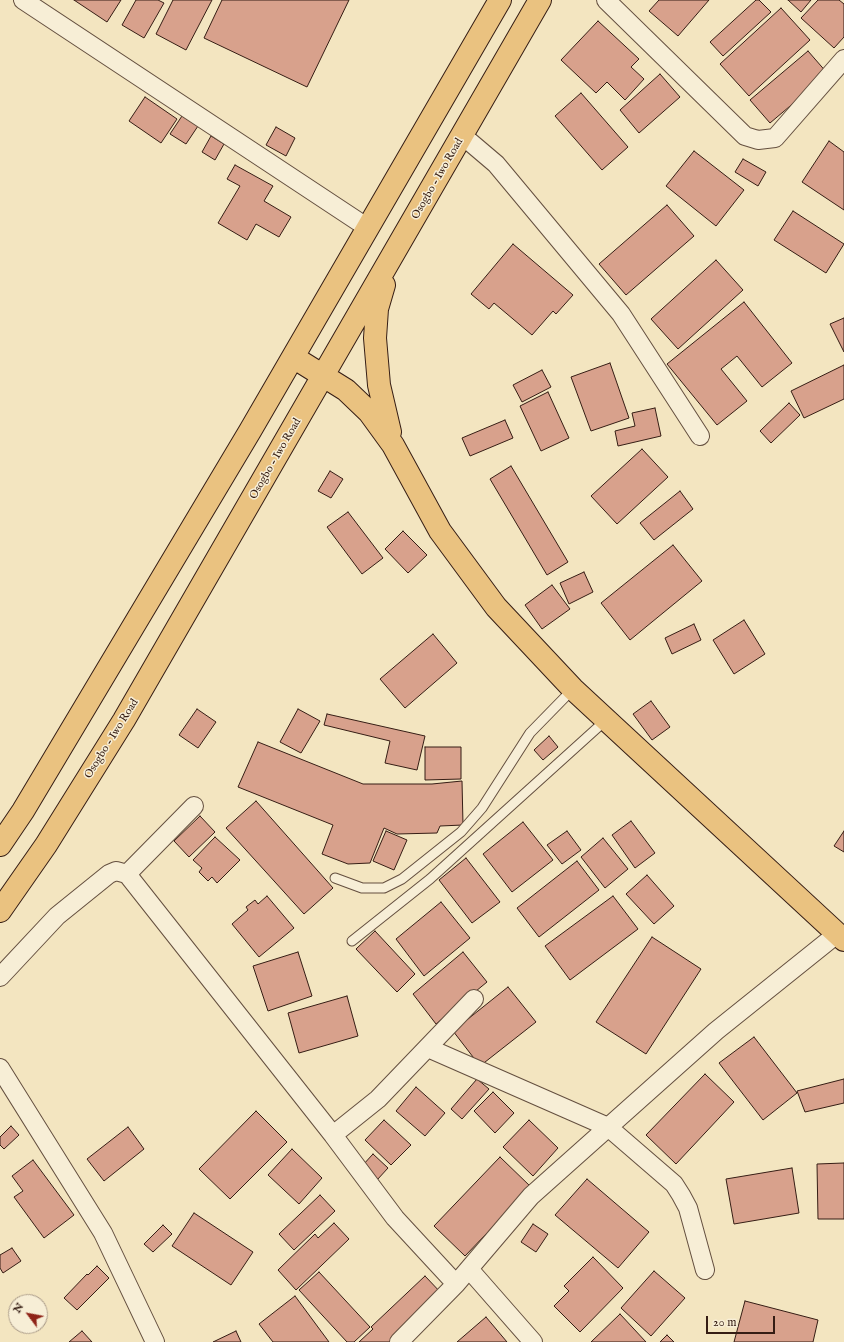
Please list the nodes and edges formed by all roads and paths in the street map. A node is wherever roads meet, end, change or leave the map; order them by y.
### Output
1 (23, 0) edge
2 (500, 0) edge
3 (540, 0) edge
4 (606, 0) edge
5 (844, 59) edge
6 (463, 136) junction
7 (368, 228) junction
8 (392, 258) junction
9 (294, 357) junction
10 (324, 376) junction
11 (700, 436) dead end
12 (393, 445) junction
13 (573, 689) junction
14 (606, 719) junction
15 (194, 806) dead end
16 (0, 845) edge
17 (127, 874) junction
18 (335, 878) dead end
19 (0, 911) edge
20 (841, 937) edge
21 (352, 941) dead end
22 (0, 977) edge
23 (474, 999) dead end
24 (428, 1048) junction
25 (0, 1068) edge
26 (608, 1127) junction
27 (333, 1135) junction
28 (469, 1269) junction
29 (705, 1270) dead end
30 (456, 1284) junction
31 (155, 1342) edge
32 (399, 1342) edge
33 (532, 1342) edge

1 - 7 street
2 - 7 main road
3 - 6 main road, Osogbo - Iwo Road
4 - 5 street
6 - 8 main road, Osogbo - Iwo Road
6 - 11 street
7 - 9 main road
8 - 10 main road, Osogbo - Iwo Road
8 - 12 main road
9 - 10 main road
9 - 16 main road
10 - 12 main road
10 - 19 main road, Osogbo - Iwo Road
12 - 13 main road
13 - 14 main road
13 - 18 lane
14 - 20 main road
14 - 21 lane
15 - 17 street
17 - 22 street
17 - 27 street
20 - 26 street
23 - 24 street
24 - 26 street
24 - 27 street
25 - 31 street
26 - 28 street
26 - 29 street
27 - 30 street
28 - 30 street
28 - 33 street
30 - 32 street

